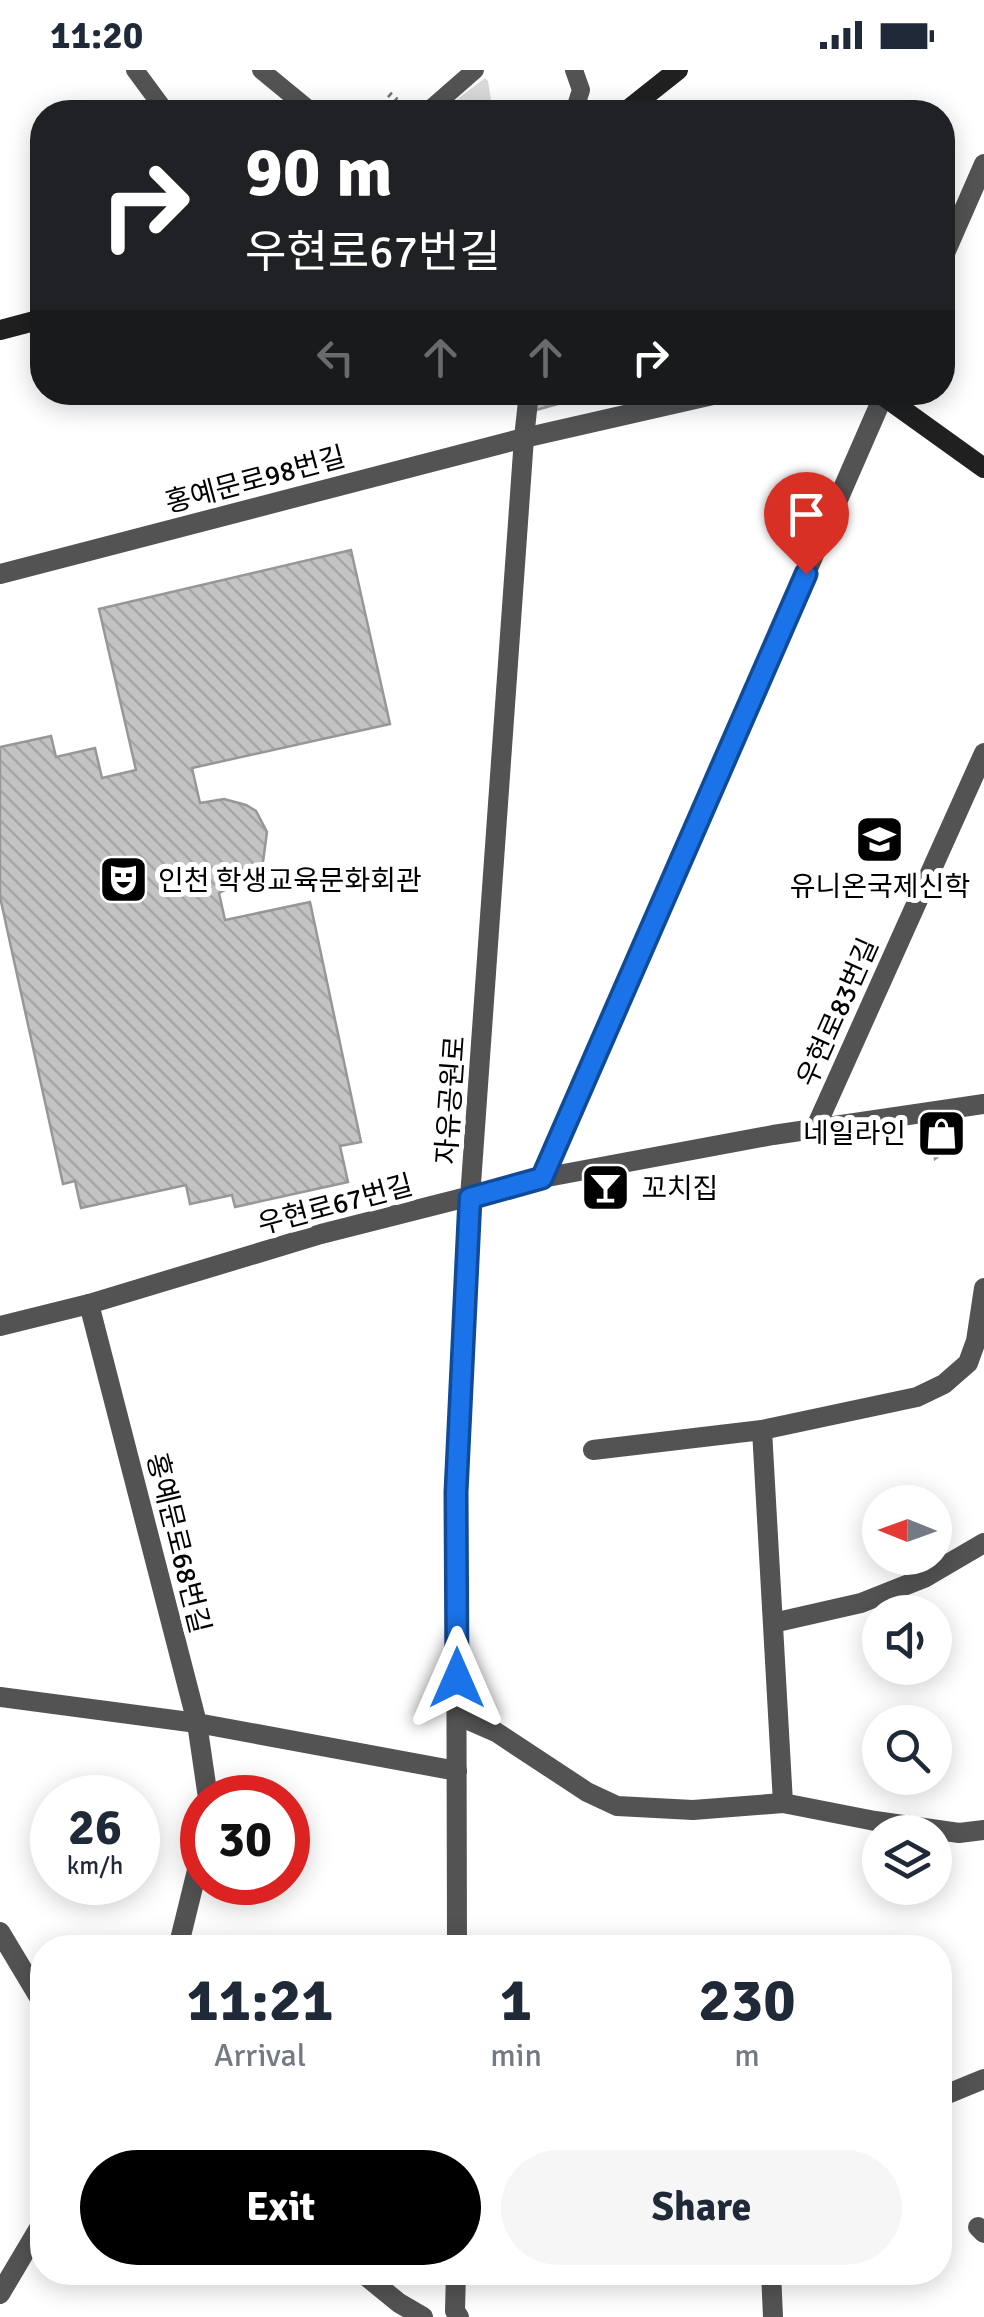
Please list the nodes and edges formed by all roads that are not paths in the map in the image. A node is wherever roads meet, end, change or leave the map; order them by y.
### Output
1 (135, 70) edge
2 (260, 70) edge
3 (476, 70) edge
4 (574, 70) edge
5 (678, 70) edge
6 (157, 100) edge
7 (297, 100) edge
8 (441, 100) edge
9 (577, 100) edge
10 (640, 100) edge
11 (984, 164) edge
12 (955, 230) edge
13 (30, 322) edge
14 (0, 330) edge
15 (528, 405) edge
16 (669, 405) edge
17 (877, 405) edge
18 (897, 405) edge
19 (524, 438) junction
20 (984, 468) edge
21 (0, 574) edge
22 (984, 753) edge
23 (984, 1104) edge
24 (815, 1129) junction
25 (542, 1178) junction
26 (470, 1198) junction
27 (984, 1288) edge
28 (89, 1304) junction
29 (0, 1326) edge
30 (762, 1430) junction
31 (594, 1450) dead end
32 (984, 1544) edge
33 (773, 1623) junction
34 (0, 1696) edge
35 (457, 1715) junction
36 (197, 1723) junction
37 (457, 1771) junction
38 (205, 1775) edge
39 (783, 1803) junction
40 (984, 1830) edge
41 (189, 1905) edge
42 (0, 1932) edge
43 (181, 1935) edge
44 (457, 1935) edge
45 (30, 1982) edge
46 (984, 2078) edge
47 (952, 2092) edge
48 (30, 2243) edge
49 (377, 2285) edge
50 (456, 2285) edge
51 (772, 2285) edge
52 (0, 2294) edge
53 (423, 2317) edge
54 (459, 2317) edge
55 (773, 2317) edge

1 - 6 lane
2 - 7 lane
3 - 8 lane
4 - 9 lane
5 - 10 street
11 - 12 street
13 - 14 street
15 - 19 street, 자유공원로
16 - 19 street
17 - 25 street
18 - 20 street
19 - 21 street, 홍예문로98번길
19 - 26 street, 자유공원로
22 - 24 street, 우현로83번길
23 - 24 street, 우현로67번길
24 - 25 street, 우현로67번길
25 - 26 street, 우현로67번길
26 - 28 street, 우현로67번길
26 - 35 street, 자유공원로
27 - 30 street
28 - 29 street, 우현로67번길
28 - 36 street, 홍예문로68번길
30 - 31 street
30 - 33 street
32 - 33 street
33 - 39 street
34 - 36 street
35 - 37 street, 자유공원로
35 - 39 street
36 - 37 street
36 - 38 street, 홍예문로68번길
37 - 44 street, 자유공원로
39 - 40 street
41 - 43 street
42 - 45 street
46 - 47 street
48 - 52 street
49 - 53 street
50 - 54 street
51 - 55 street

